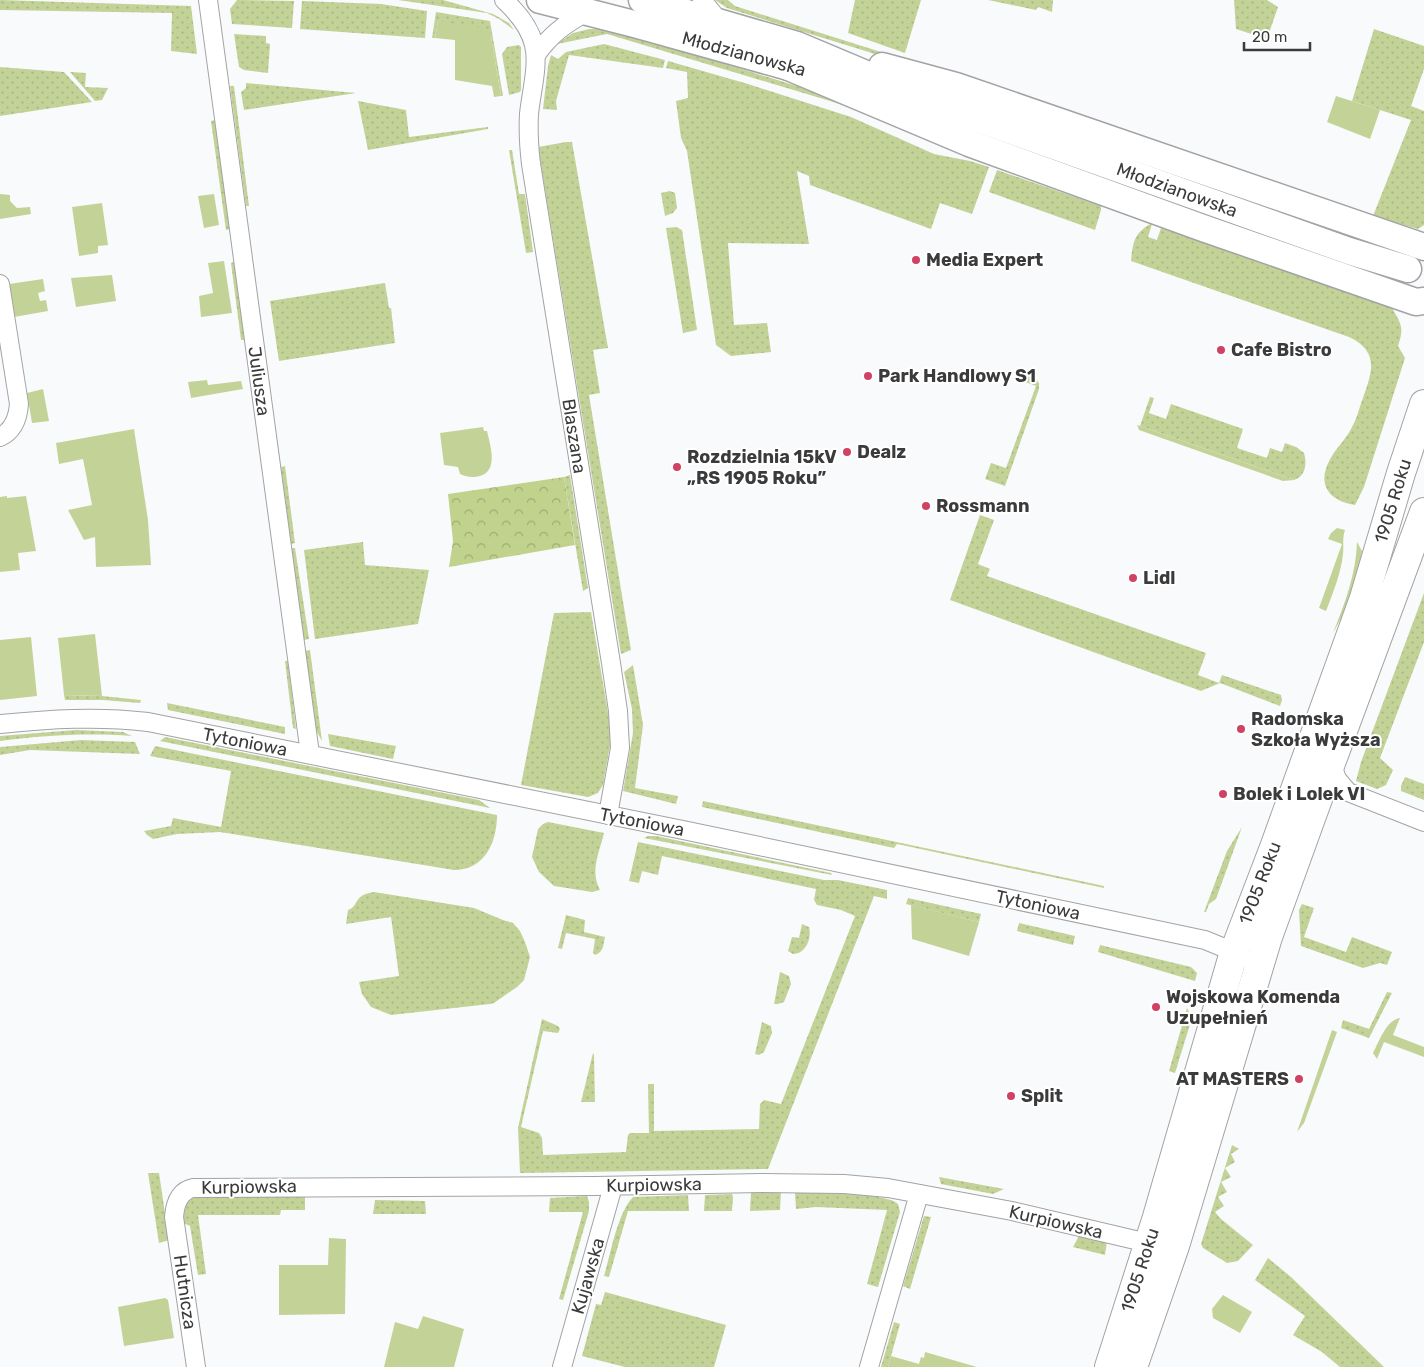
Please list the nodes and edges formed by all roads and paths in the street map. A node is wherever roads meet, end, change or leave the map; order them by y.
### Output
1 (504, 0) edge
2 (540, 0) edge
3 (642, 0) edge
4 (702, 0) edge
5 (208, 3) edge
6 (587, 12) junction
7 (722, 24) junction
8 (536, 56) junction
9 (791, 56) junction
10 (1424, 247) edge
11 (1408, 269) dead end
12 (0, 284) edge
13 (1421, 305) edge
14 (1424, 404) edge
15 (0, 437) edge
16 (1424, 512) edge
17 (1419, 545) edge
18 (0, 724) edge
19 (310, 754) junction
20 (1331, 763) junction
21 (1348, 792) junction
22 (1315, 807) junction
23 (608, 815) junction
24 (1424, 822) edge
25 (1234, 952) junction
26 (1252, 992) junction
27 (613, 1186) junction
28 (919, 1194) junction
29 (174, 1218) joint
30 (1148, 1243) junction
31 (196, 1367) edge
32 (562, 1367) edge
33 (869, 1367) edge
34 (1109, 1367) edge
35 (1133, 1367) edge

1 - 8 street, Blaszana
2 - 6 main road, Młodzianowska
3 - 7 main road, Młodzianowska
4 - 7 street
5 - 19 street, Juliusza
6 - 8 street
6 - 9 main road, Młodzianowska
7 - 9 main road, Młodzianowska
8 - 23 street, Blaszana
9 - 10 main road
9 - 11 main road, Młodzianowska
9 - 13 main road
12 - 15 street
14 - 25 main road, 1905 Roku
16 - 17 main road, 1905 Roku
17 - 20 main road, 1905 Roku
18 - 19 street, Tytoniowa
19 - 23 street, Tytoniowa
20 - 21 street
20 - 22 main road, 1905 Roku
21 - 22 street
21 - 24 street
22 - 26 main road, 1905 Roku
23 - 25 street, Tytoniowa
25 - 26 street
25 - 30 main road, 1905 Roku
26 - 35 main road, 1905 Roku
27 - 28 street, Kurpiowska
27 - 29 street, Kurpiowska
27 - 32 street, Kujawska
28 - 30 street, Kurpiowska
28 - 33 street
29 - 31 street, Hutnicza
30 - 34 main road, 1905 Roku

